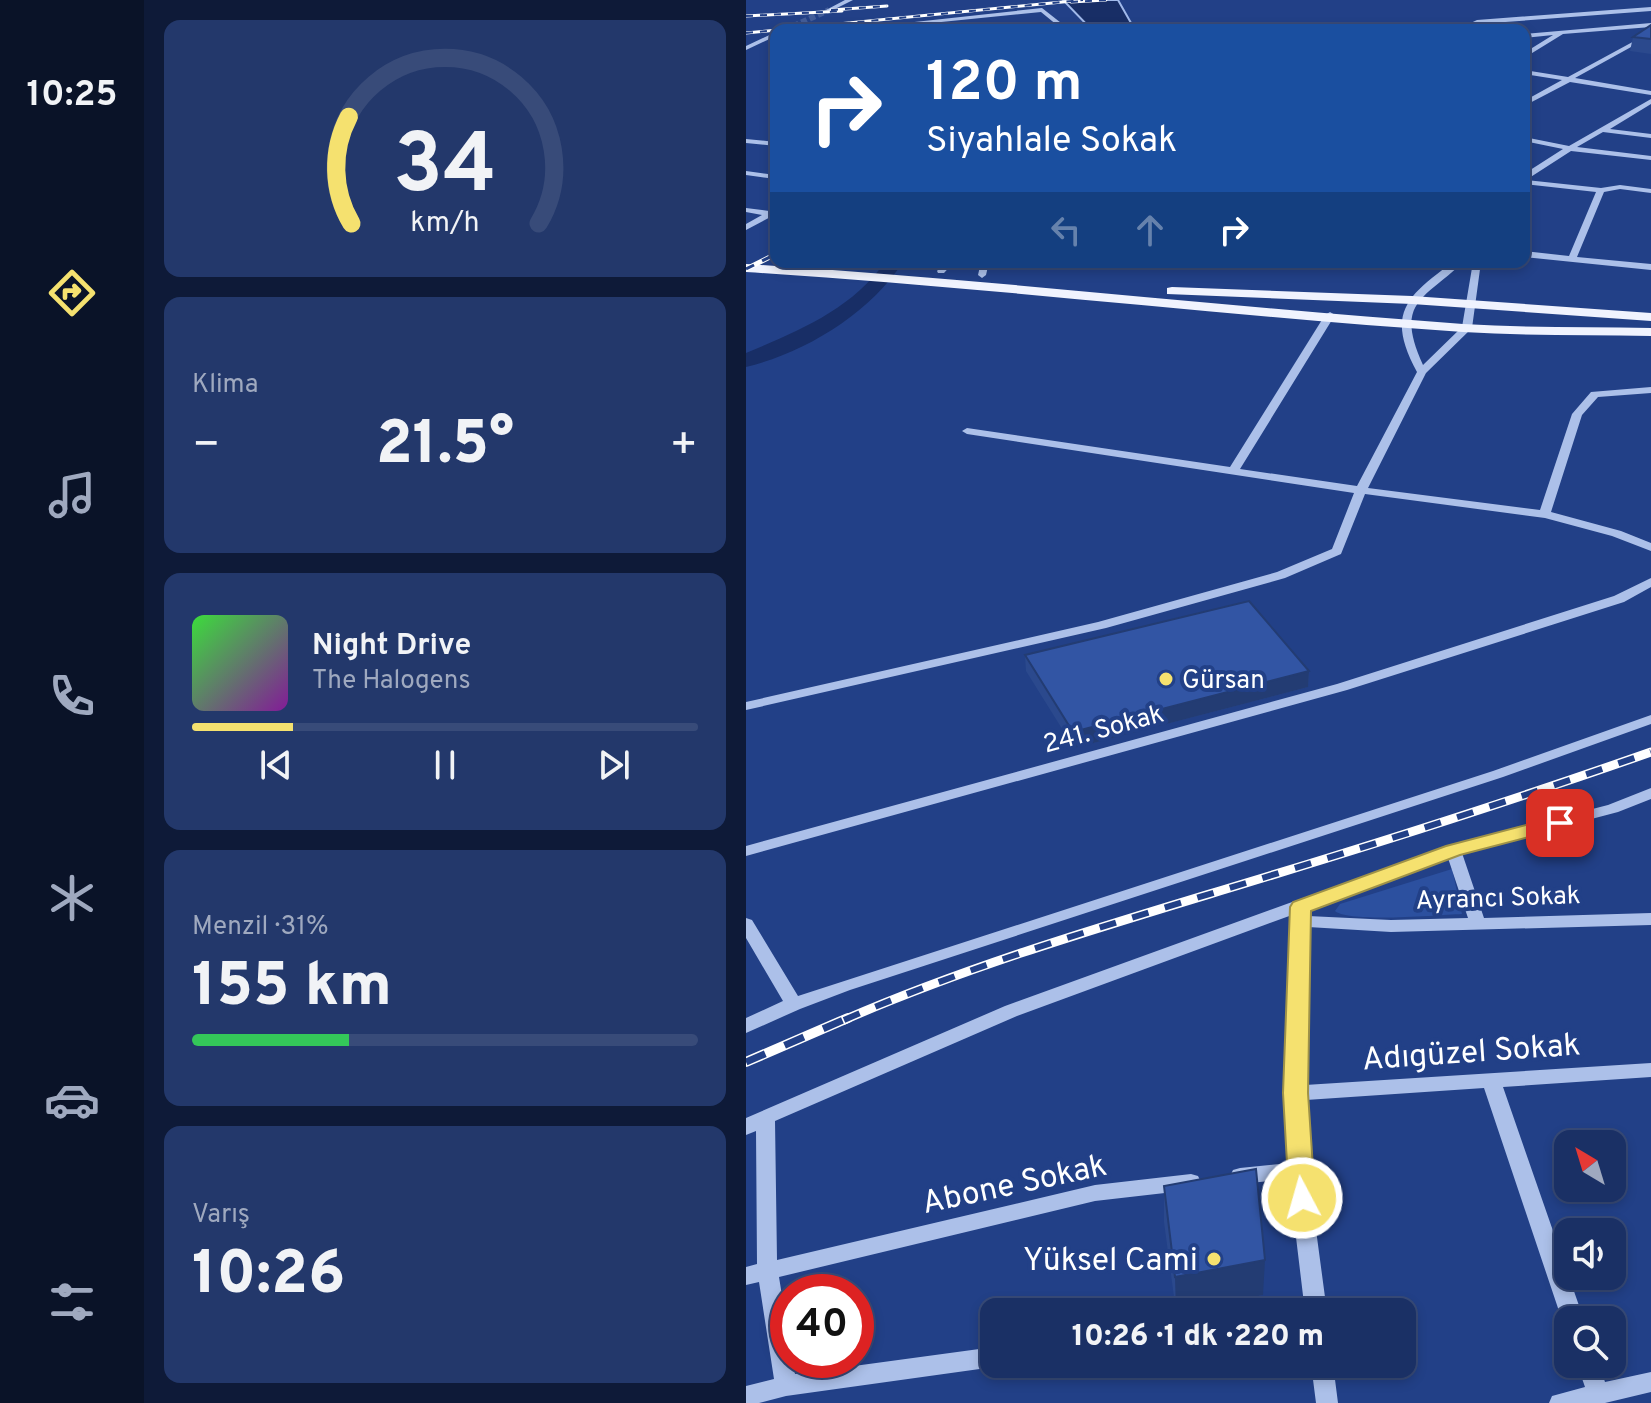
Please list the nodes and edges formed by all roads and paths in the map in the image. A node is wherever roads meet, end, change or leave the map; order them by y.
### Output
1 (850, 0) edge
2 (1651, 9) edge
3 (829, 10) tunnel mouth
4 (1561, 16) junction
5 (903, 24) edge
6 (1062, 24) edge
7 (1472, 24) edge
8 (1651, 25) edge
9 (1622, 28) junction
10 (1561, 33) junction
11 (1651, 33) edge
12 (1530, 36) edge
13 (770, 38) edge
14 (746, 48) edge
15 (1530, 52) edge
16 (1530, 73) edge
17 (1568, 80) junction
18 (1651, 93) edge
19 (1530, 101) edge
20 (1651, 101) edge
21 (1639, 109) junction
22 (1651, 110) edge
23 (1603, 130) junction
24 (1651, 136) edge
25 (1530, 140) edge
26 (746, 141) edge
27 (770, 143) edge
28 (1573, 149) junction
29 (1651, 158) edge
30 (746, 173) edge
31 (1530, 175) edge
32 (770, 176) edge
33 (1530, 181) edge
34 (1601, 190) junction
35 (1651, 191) edge
36 (746, 210) edge
37 (770, 213) edge
38 (770, 215) edge
39 (746, 227) edge
40 (1530, 255) edge
41 (746, 258) edge
42 (1572, 259) junction
43 (770, 260) edge
44 (1651, 267) edge
45 (746, 268) edge
46 (844, 268) edge
47 (940, 268) edge
48 (984, 268) edge
49 (1452, 268) edge
50 (1476, 268) edge
51 (857, 270) junction
52 (924, 274) junction
53 (1412, 300) junction
54 (1472, 304) junction
55 (1330, 315) junction
56 (1651, 317) edge
57 (1406, 324) junction
58 (1467, 328) junction
59 (1651, 332) edge
60 (1422, 372) junction
61 (1651, 390) edge
62 (967, 431) dead end
63 (1233, 471) junction
64 (1361, 490) junction
65 (1544, 514) junction
66 (1651, 547) edge
67 (1651, 582) edge
68 (746, 706) edge
69 (1651, 719) edge
70 (1651, 793) edge
71 (1453, 850) junction
72 (746, 851) edge
73 (1300, 914) junction
74 (1651, 919) edge
75 (746, 924) edge
76 (1478, 924) junction
77 (794, 1004) junction
78 (746, 1026) edge
79 (1651, 1070) edge
80 (1491, 1080) junction
81 (1296, 1093) junction
82 (765, 1117) junction
83 (746, 1127) edge
84 (1298, 1170) junction
85 (767, 1270) junction
86 (746, 1276) edge
87 (1314, 1298) edge
88 (1568, 1306) edge
89 (980, 1359) edge
90 (1324, 1378) edge
91 (1593, 1378) edge
92 (1651, 1382) edge
93 (786, 1386) junction
94 (1598, 1394) junction
95 (746, 1396) edge
96 (1327, 1403) edge
97 (1560, 1403) edge

1 - 3 street
2 - 4 street
4 - 7 street
4 - 9 street
5 - 6 street
8 - 9 street
9 - 10 street
9 - 11 street
10 - 12 street
10 - 15 street
11 - 17 street
13 - 14 street
16 - 17 street
17 - 18 street
17 - 19 street
20 - 21 street
21 - 22 street
21 - 23 street
23 - 24 street
23 - 28 street
25 - 28 street
26 - 27 street
28 - 29 street
28 - 31 street
30 - 32 street
33 - 34 street
34 - 35 street
34 - 42 street
36 - 37 street
38 - 39 street
40 - 42 street
41 - 43 main road
42 - 44 street
45 - 51 main road
46 - 51 main road
47 - 52 main road
48 - 53 main road
49 - 53 street
50 - 54 street
51 - 52 main road
52 - 55 main road
53 - 54 main road
53 - 57 street
54 - 56 main road
54 - 58 street
55 - 57 main road
55 - 63 street
57 - 58 main road
57 - 60 street
58 - 59 main road
58 - 60 street
60 - 64 street
61 - 65 street
62 - 63 street
63 - 64 street
64 - 65 street
64 - 68 street
65 - 66 street
67 - 72 street, 241. Sokak
69 - 77 street
70 - 71 street
71 - 73 street
71 - 76 street
73 - 76 street, Ayrancı Sokak
73 - 81 street
73 - 82 street
74 - 76 street, Ayrancı Sokak
75 - 77 street
77 - 78 street
79 - 80 street, Adıgüzel Sokak
80 - 81 street, Adıgüzel Sokak
80 - 88 street
81 - 84 street
82 - 83 street
82 - 85 street
84 - 85 street, Abone Sokak
84 - 87 street
85 - 86 street, Abone Sokak
85 - 93 street
89 - 93 street
90 - 96 street
91 - 94 street
92 - 94 street
93 - 95 street
94 - 97 street

